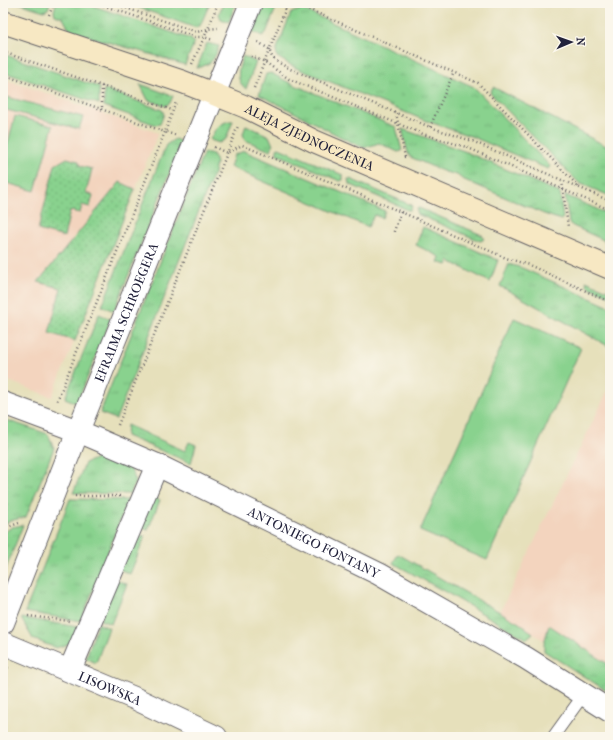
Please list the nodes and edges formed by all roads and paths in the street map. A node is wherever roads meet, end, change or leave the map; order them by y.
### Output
1 (54, 3) edge
2 (96, 3) edge
3 (111, 3) edge
4 (218, 3) edge
5 (251, 3) edge
6 (288, 3) edge
7 (294, 3) edge
8 (56, 18) dead end
9 (3, 22) edge
10 (234, 47) junction
11 (3, 52) edge
12 (265, 62) junction
13 (454, 72) junction
14 (3, 75) edge
15 (102, 86) junction
16 (214, 94) junction
17 (246, 107) junction
18 (102, 109) junction
19 (172, 110) dead end
20 (396, 113) dead end
21 (398, 123) junction
22 (430, 127) dead end
23 (412, 160) dead end
24 (562, 180) dead end
25 (580, 188) dead end
26 (563, 190) junction
27 (610, 210) edge
28 (401, 212) dead end
29 (574, 230) dead end
30 (610, 268) edge
31 (610, 302) edge
32 (56, 402) dead end
33 (3, 403) edge
34 (78, 431) junction
35 (114, 446) junction
36 (157, 465) junction
37 (69, 496) dead end
38 (142, 500) junction
39 (23, 522) dead end
40 (4, 527) edge
41 (3, 623) edge
42 (3, 643) edge
43 (70, 670) junction
44 (584, 694) junction
45 (610, 711) edge
46 (216, 737) edge
47 (553, 737) edge

1 - 8 path
2 - 10 path
3 - 4 path
5 - 10 street, EFRAIMA SCHROEGERA
6 - 12 path
7 - 13 path
9 - 16 street, ALEJA ZJEDNOCZENIA
10 - 12 path
10 - 16 street, EFRAIMA SCHROEGERA
11 - 15 path
12 - 17 path
12 - 21 path
13 - 22 path
13 - 25 path
14 - 18 path
15 - 18 path
15 - 19 path
16 - 17 street, ALEJA ZJEDNOCZENIA
16 - 34 street, EFRAIMA SCHROEGERA
17 - 30 street, ALEJA ZJEDNOCZENIA
17 - 35 path
18 - 32 path
20 - 21 path
21 - 23 path
21 - 26 path
24 - 26 path
26 - 27 path
26 - 29 path
28 - 31 path
33 - 34 street, ANTONIEGO FONTANY
34 - 35 street, ANTONIEGO FONTANY
34 - 41 street, EFRAIMA SCHROEGERA
35 - 36 street, ANTONIEGO FONTANY
36 - 38 street
36 - 44 street, ANTONIEGO FONTANY
37 - 38 path
38 - 43 street
39 - 40 path
42 - 43 street, LISOWSKA
43 - 46 street, LISOWSKA
44 - 45 street, ANTONIEGO FONTANY
44 - 47 lane

